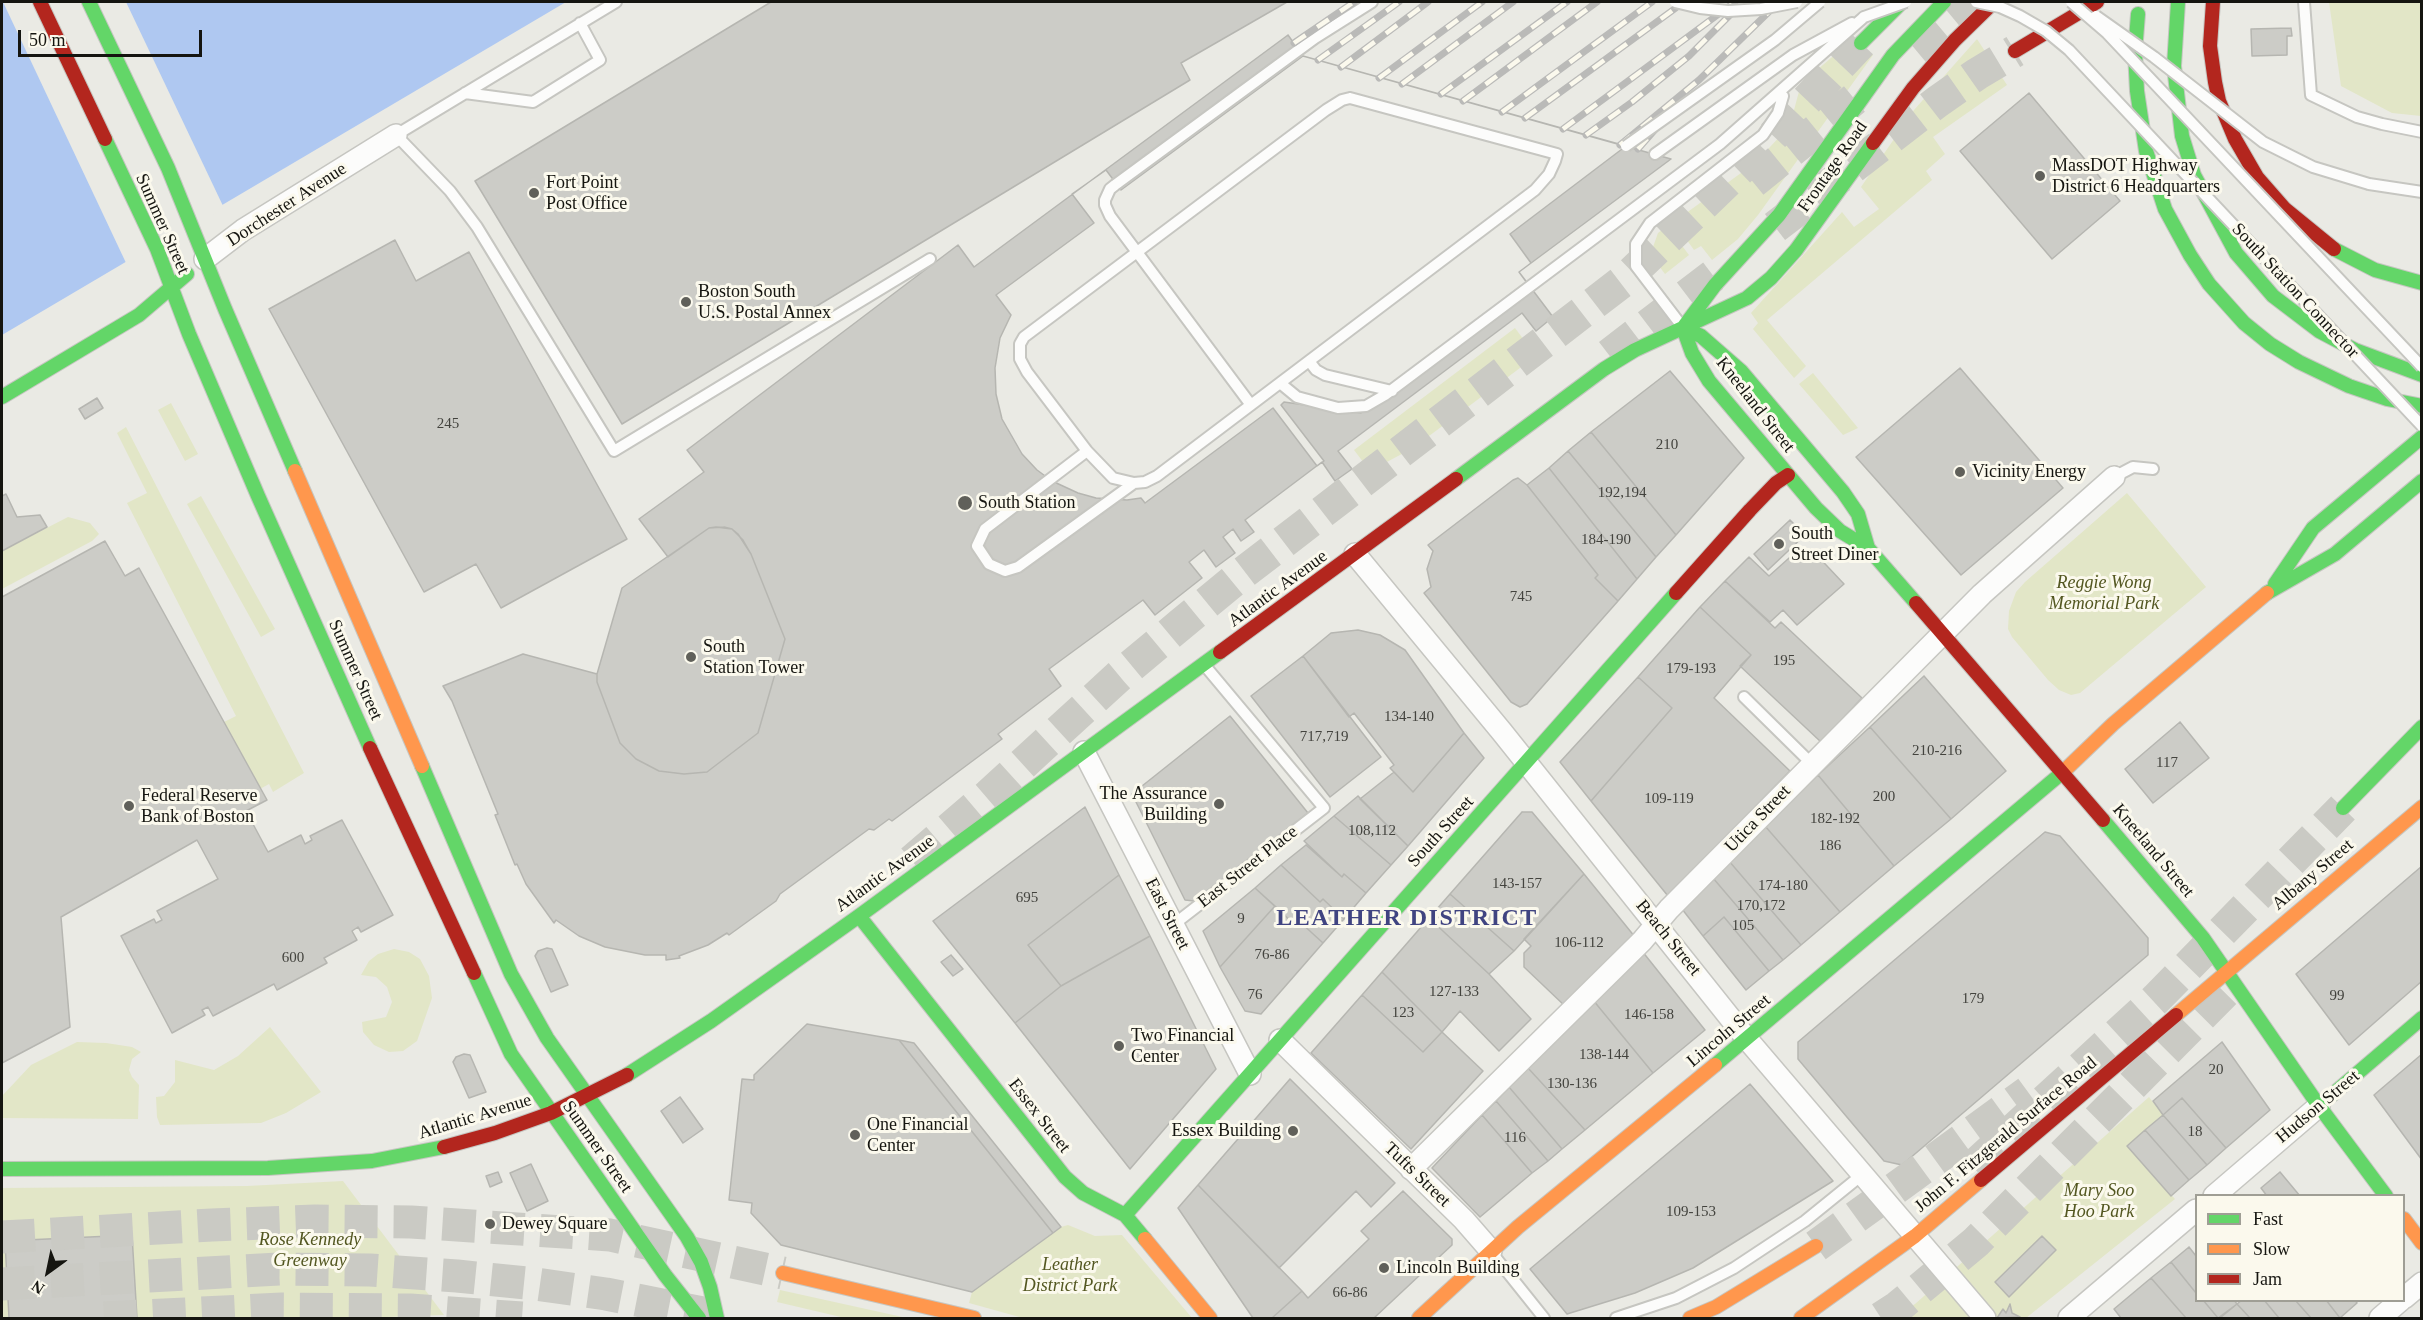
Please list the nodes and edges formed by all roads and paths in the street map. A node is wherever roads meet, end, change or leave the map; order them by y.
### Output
1 (40, 2) edge
2 (89, 2) edge
3 (616, 2) edge
4 (1372, 2) edge
5 (1675, 2) edge
6 (1797, 2) edge
7 (1820, 2) edge
8 (1904, 2) edge
9 (1944, 2) edge
10 (1976, 2) edge
11 (1994, 2) edge
12 (2072, 2) edge
13 (2097, 2) edge
14 (2178, 2) edge
15 (2213, 2) edge
16 (2304, 2) edge
17 (2138, 14) dead end
18 (1864, 17) junction
19 (580, 23) junction
20 (1861, 43) tunnel mouth
21 (2015, 51) tunnel mouth
22 (465, 93) junction
23 (1783, 96) dead end
24 (2421, 132) edge
25 (396, 135) junction
26 (1626, 146) dead end
27 (1655, 154) dead end
28 (2421, 192) edge
29 (1137, 252) junction
30 (206, 258) junction
31 (930, 259) dead end
32 (2421, 283) edge
33 (171, 288) junction
34 (1683, 328) junction
35 (1309, 361) junction
36 (2421, 367) edge
37 (2421, 375) edge
38 (1280, 383) junction
39 (1392, 391) junction
40 (2, 397) edge
41 (1251, 405) junction
42 (2421, 406) edge
43 (2421, 426) edge
44 (2421, 437) edge
45 (1087, 451) junction
46 (2153, 469) dead end
47 (1788, 475) junction
48 (2114, 477) joint
49 (2421, 482) edge
50 (1134, 483) junction
51 (1869, 548) junction
52 (1355, 554) junction
53 (2270, 590) junction
54 (1943, 634) junction
55 (1205, 665) junction
56 (1744, 697) dead end
57 (2421, 727) edge
58 (1084, 752) junction
59 (1526, 764) junction
60 (1812, 764) junction
61 (2063, 772) junction
62 (2421, 807) edge
63 (2343, 808) tunnel mouth
64 (859, 916) junction
65 (1657, 924) junction
66 (1173, 925) junction
67 (2227, 971) junction
68 (2421, 1018) edge
69 (1747, 1039) junction
70 (1280, 1040) junction
71 (1250, 1074) junction
72 (587, 1096) junction
73 (2319, 1106) junction
74 (551, 1113) junction
75 (2, 1169) edge
76 (1411, 1169) junction
77 (1863, 1174) junction
78 (2216, 1194) edge
79 (2385, 1194) edge
80 (2195, 1211) edge
81 (1125, 1215) junction
82 (2405, 1222) edge
83 (1915, 1236) junction
84 (2421, 1243) edge
85 (1816, 1246) tunnel mouth
86 (1491, 1251) junction
87 (783, 1273) tunnel mouth
88 (2421, 1283) edge
89 (2405, 1296) edge
90 (2399, 1302) edge
91 (699, 1318) edge
92 (717, 1318) edge
93 (974, 1318) edge
94 (1210, 1318) edge
95 (1419, 1318) edge
96 (1544, 1318) edge
97 (1616, 1318) edge
98 (1690, 1318) edge
99 (1801, 1318) edge
100 (1985, 1318) edge
101 (2069, 1318) edge
102 (2380, 1318) edge

1 - 33 main road, Summer Street
2 - 30 main road, Summer Street
3 - 19 lane
4 - 29 lane
5 - 6 lane, bridge
7 - 26 lane, bridge
8 - 18 lane, bridge
8 - 20 main road
9 - 34 main road
10 - 43 lane, South Station Connector, bridge
11 - 34 main road, Frontage Road
12 - 28 lane, bridge
12 - 36 lane, bridge
13 - 21 main road
14 - 37 main road
15 - 32 main road
16 - 24 lane
17 - 42 main road
18 - 27 lane
18 - 39 lane
19 - 22 lane
19 - 22 lane
22 - 25 lane
23 - 34 lane
25 - 30 street, Dorchester Avenue
25 - 31 lane
29 - 35 lane
29 - 41 lane
29 - 45 lane
30 - 33 main road, Dorchester Avenue
30 - 72 main road, Summer Street
33 - 40 main road, Dorchester Avenue
33 - 74 main road, Summer Street
34 - 47 main road, Kneeland Street
34 - 51 main road, Kneeland Street
34 - 52 main road, Atlantic Avenue
35 - 38 lane
35 - 39 lane
38 - 39 lane
38 - 41 lane
41 - 50 lane
44 - 53 main road
45 - 50 lane
45 - 50 lane
46 - 48 lane
47 - 51 main road, Kneeland Street
47 - 59 main road, South Street
48 - 54 street, Utica Street
49 - 53 main road
51 - 54 main road, Kneeland Street
52 - 55 main road, Atlantic Avenue
52 - 59 street, Beach Street
53 - 61 main road, Lincoln Street
54 - 60 street, Utica Street
54 - 61 main road, Kneeland Street
55 - 58 main road, Atlantic Avenue
55 - 66 lane, East Street Place
56 - 60 lane
57 - 63 main road
58 - 64 main road, Atlantic Avenue
58 - 66 street, East Street
59 - 65 street, Beach Street
59 - 70 main road, South Street
60 - 65 street, Utica Street
61 - 67 main road, Kneeland Street
61 - 69 main road, Lincoln Street
62 - 67 main road, Albany Street
64 - 72 main road, Atlantic Avenue
64 - 81 main road, Essex Street
65 - 69 street, Beach Street
65 - 76 street, Utica Street
66 - 71 street, East Street
67 - 73 main road, Kneeland Street
67 - 83 main road, John F. Fitzgerald Surface Road
68 - 73 main road, Hudson Street
69 - 77 street, Beach Street
69 - 86 main road, Lincoln Street
70 - 71 main road, South Street
70 - 76 street, Tufts Street
71 - 81 main road, South Street
72 - 74 main road, Atlantic Avenue
72 - 92 main road, Summer Street
73 - 78 street, Hudson Street
73 - 79 main road, Kneeland Street
74 - 75 main road, Atlantic Avenue
74 - 91 main road, Summer Street
76 - 86 street, Tufts Street
77 - 83 street, Beach Street
77 - 97 lane
80 - 101 street
81 - 94 main road, Essex Street
82 - 84 main road
83 - 99 main road, John F. Fitzgerald Surface Road
83 - 100 street, Beach Street
85 - 98 main road
86 - 95 main road, Lincoln Street
86 - 96 lane, Tufts Street
87 - 93 main road
88 - 89 street
90 - 102 street

